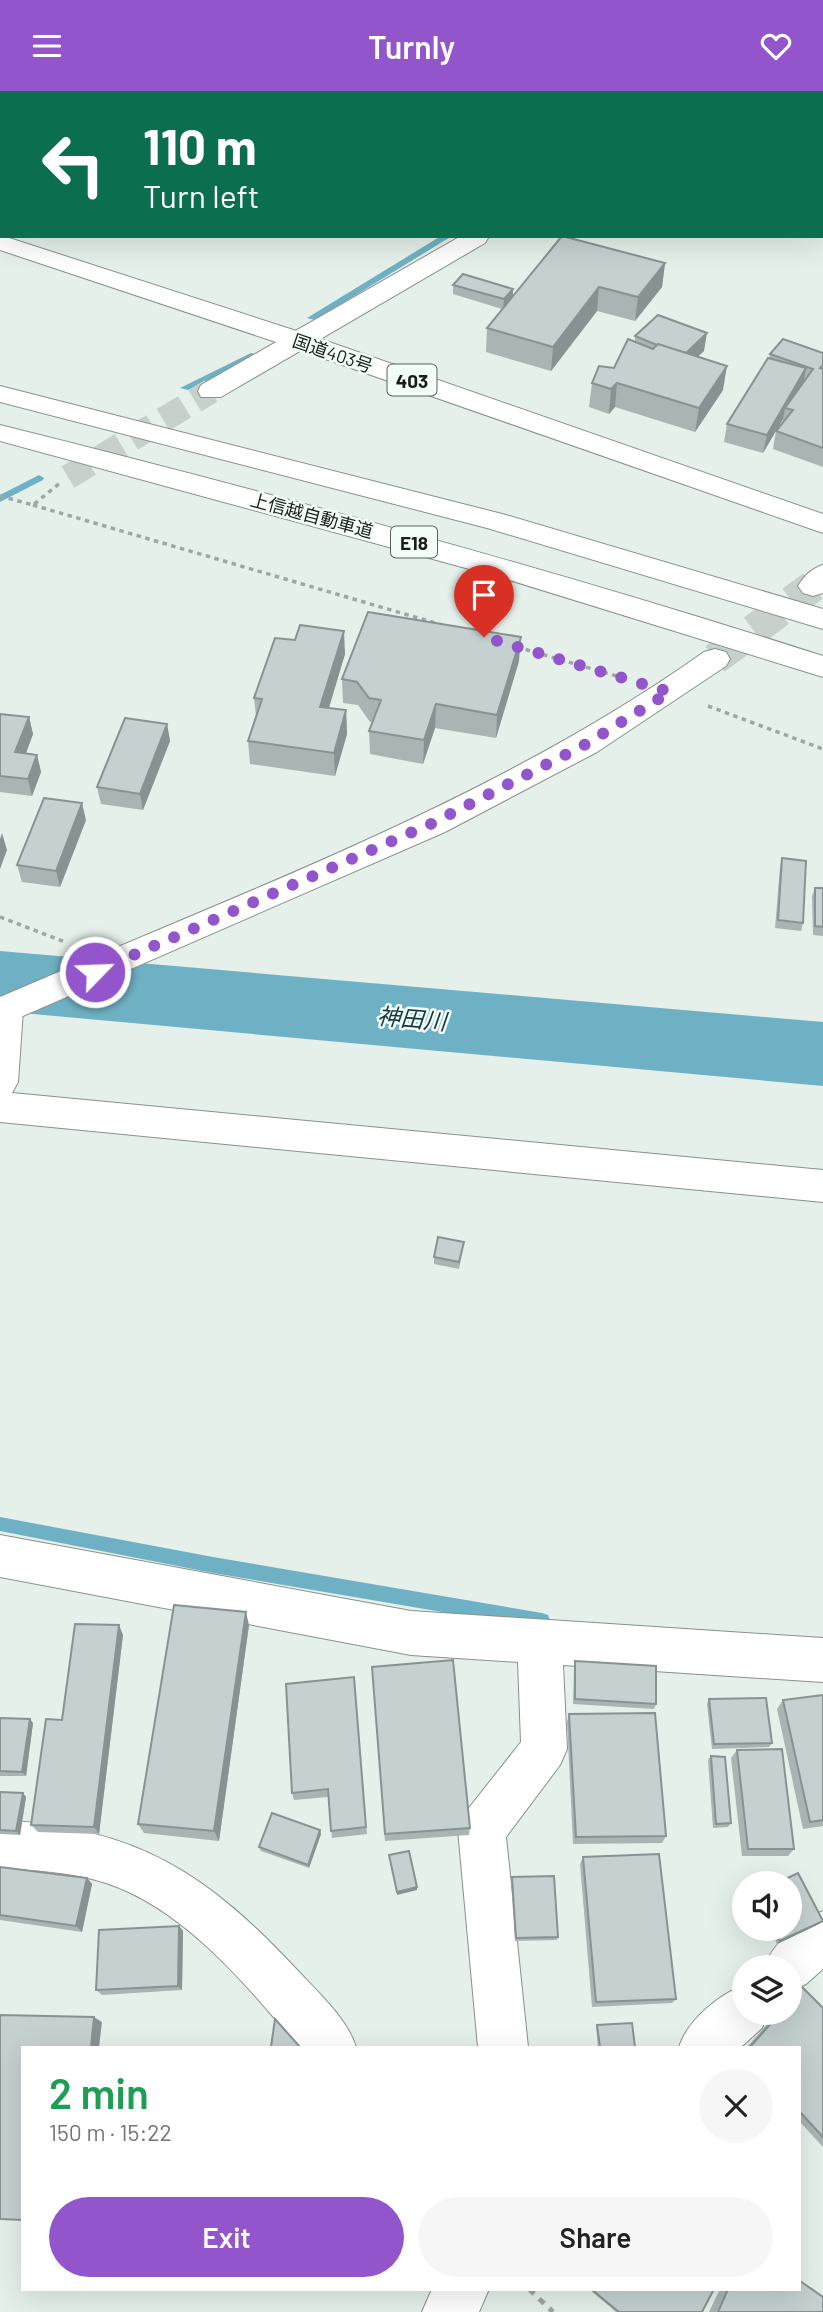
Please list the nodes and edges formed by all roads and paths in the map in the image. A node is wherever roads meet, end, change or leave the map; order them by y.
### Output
1 (473, 238) edge
2 (0, 242) edge
3 (300, 341) junction
4 (0, 382) edge
5 (211, 391) tunnel mouth
6 (0, 394) edge
7 (0, 433) edge
8 (68, 477) tunnel mouth
9 (0, 496) edge
10 (33, 505) junction
11 (496, 521) junction
12 (823, 524) edge
13 (823, 619) edge
14 (444, 626) edge
15 (510, 645) edge
16 (715, 659) tunnel mouth
17 (823, 667) edge
18 (670, 692) junction
19 (823, 748) edge
20 (0, 917) edge
21 (105, 968) junction
22 (2, 1011) edge
23 (0, 1082) edge
24 (0, 1107) edge
25 (823, 1186) edge
26 (0, 1556) edge
27 (540, 1641) junction
28 (823, 1660) edge
29 (0, 1844) edge
30 (823, 1936) edge
31 (802, 1955) edge
32 (732, 2021) edge
33 (330, 2046) edge
34 (503, 2046) edge
35 (705, 2046) edge
36 (461, 2291) edge
37 (531, 2291) edge
38 (449, 2312) edge
39 (553, 2312) edge

1 - 3 main road
2 - 3 main road, 国道403号 / 403
3 - 5 main road
3 - 12 main road, 国道403号 / 403
4 - 11 main road
6 - 11 main road, 上信越自動車道 / E18
7 - 17 main road, 上信越自動車道 / E18
8 - 10 path
9 - 10 path
10 - 14 path
11 - 13 main road, 上信越自動車道 / E18
15 - 18 path
16 - 18 main road
18 - 19 path
18 - 21 main road
20 - 21 path
21 - 22 main road
22 - 23 main road
24 - 25 main road
26 - 27 main road
27 - 28 main road
27 - 34 main road
29 - 33 main road
30 - 31 main road
32 - 35 main road
36 - 38 main road
37 - 39 path

